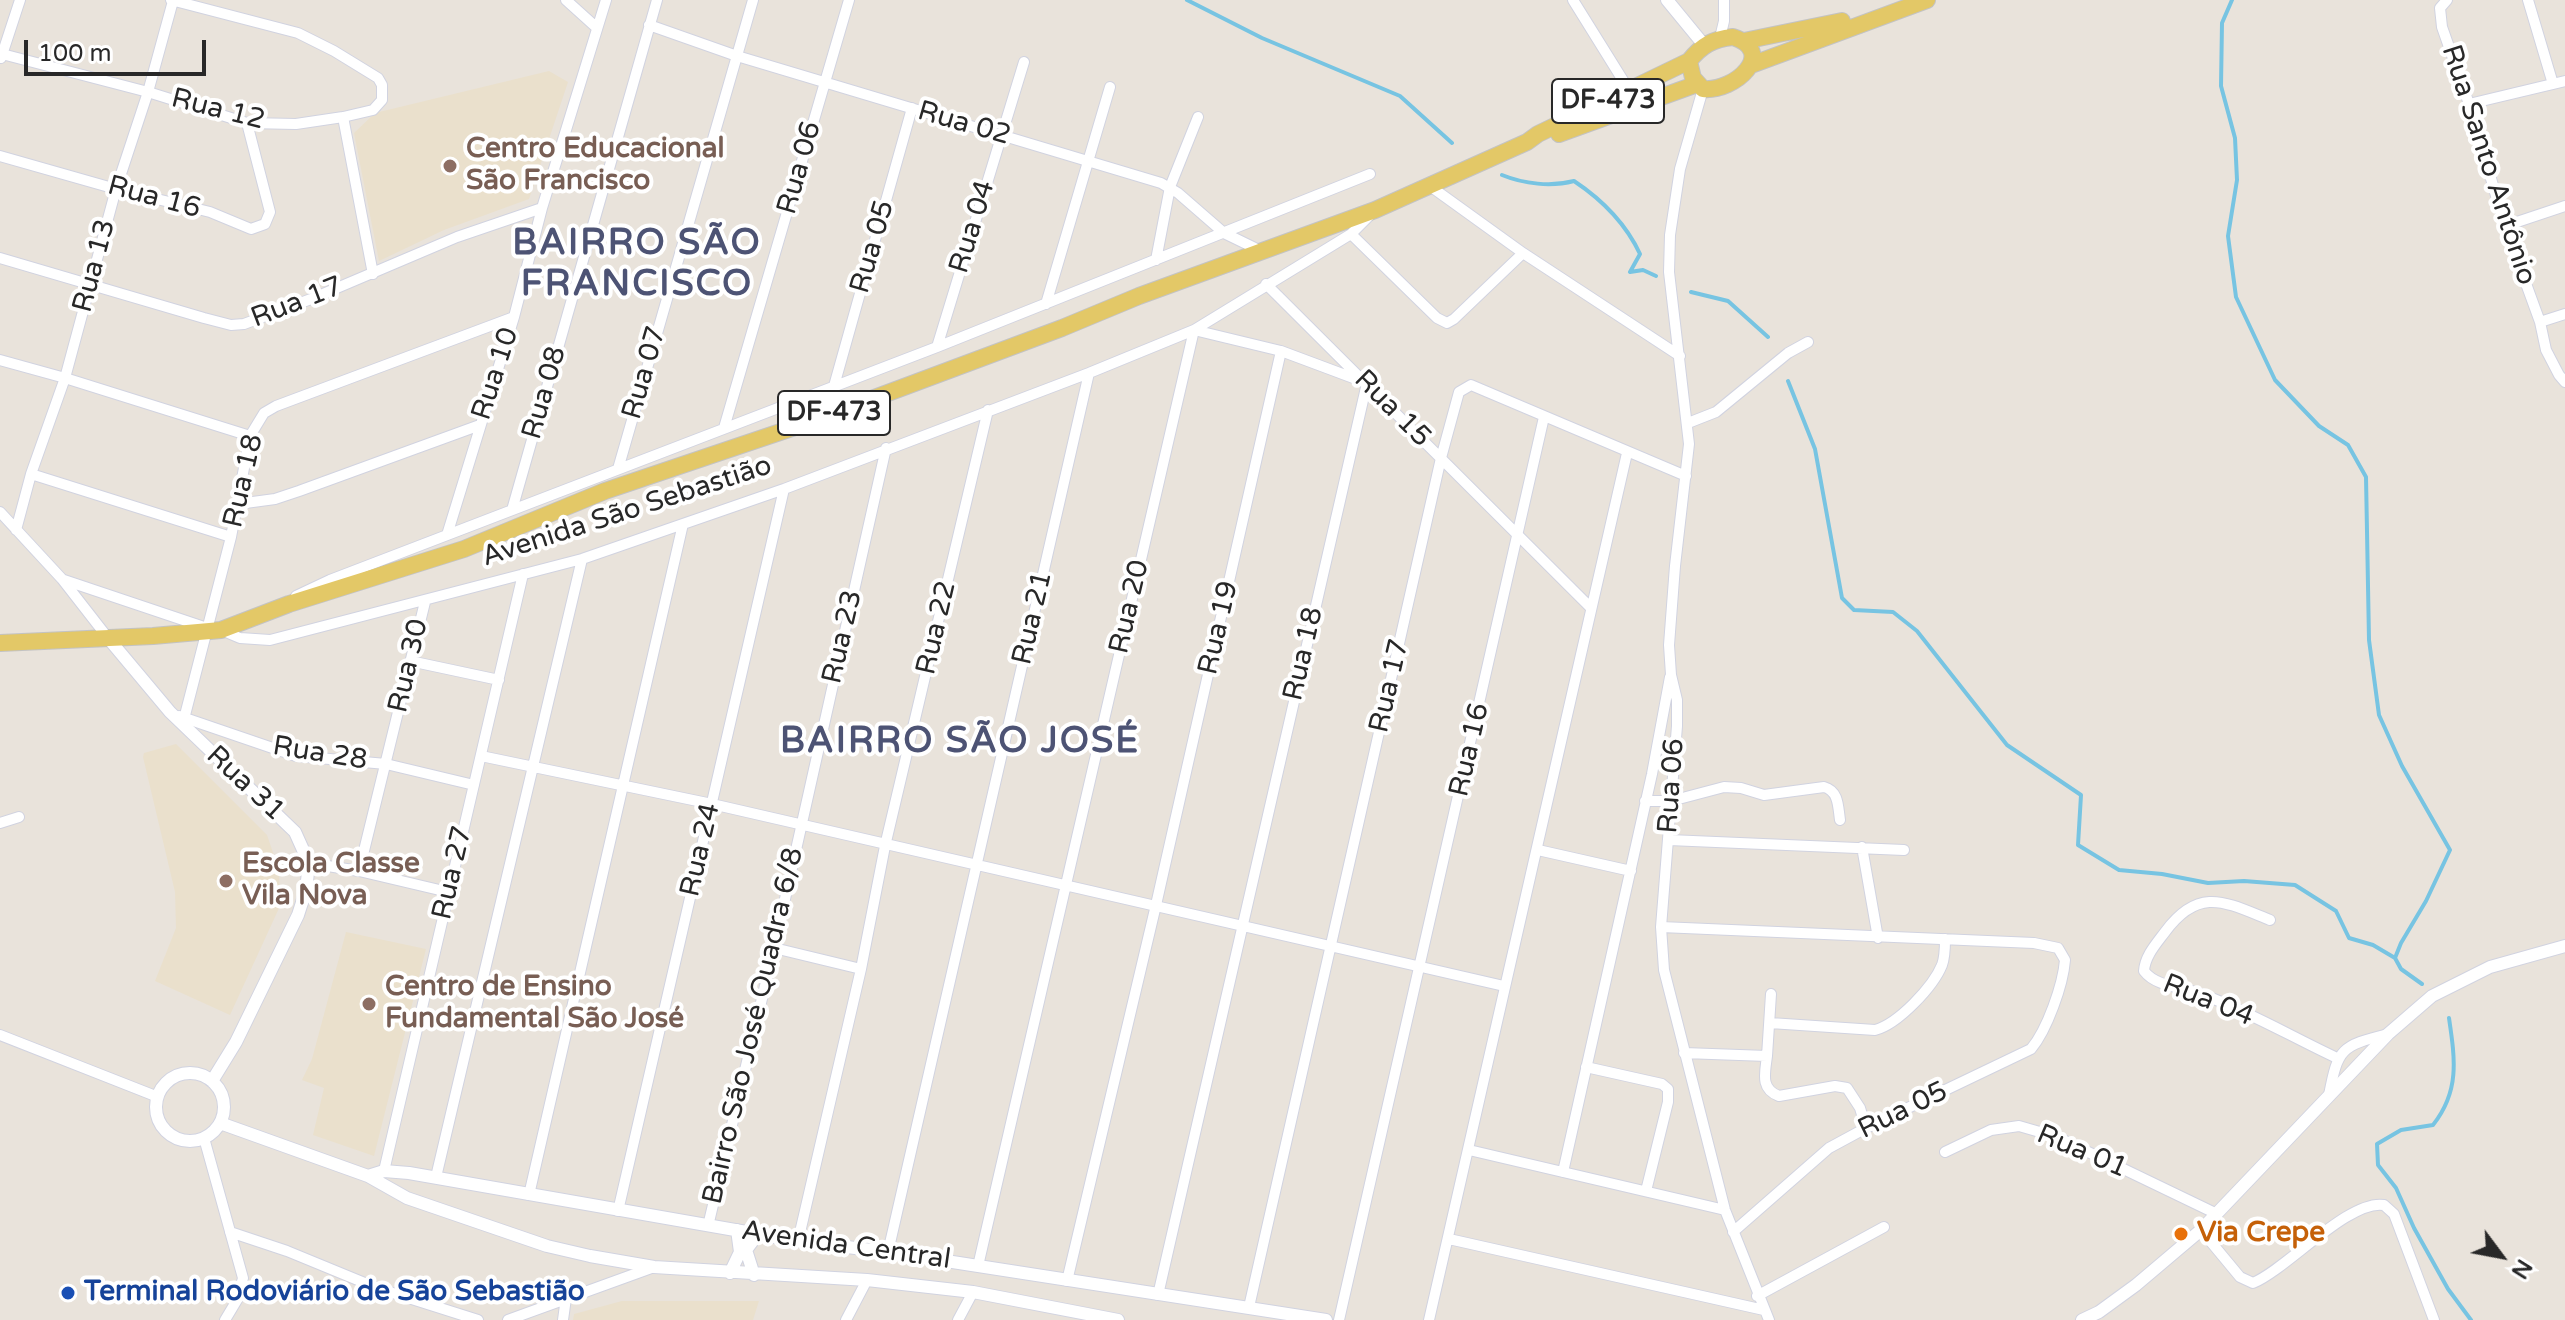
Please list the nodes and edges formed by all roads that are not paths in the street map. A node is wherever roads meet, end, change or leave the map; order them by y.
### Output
1 (19, 0) edge
2 (172, 0) edge
3 (566, 0) edge
4 (606, 0) edge
5 (657, 0) edge
6 (753, 0) edge
7 (849, 0) edge
8 (1573, 0) edge
9 (1667, 0) edge
10 (1724, 0) edge
11 (1927, 0) edge
12 (2528, 0) edge
13 (2444, 4) edge
14 (1887, 13) junction
15 (649, 25) junction
16 (597, 28) junction
17 (1744, 41) junction
18 (1712, 42) junction
19 (737, 56) junction
20 (1, 57) edge
21 (1689, 61) junction
22 (1024, 62) dead end
23 (1751, 65) junction
24 (2565, 81) edge
25 (825, 83) junction
26 (2553, 84) junction
27 (1110, 87) dead end
28 (1700, 87) junction
29 (1629, 90) junction
30 (148, 92) junction
31 (2469, 104) junction
32 (912, 108) junction
33 (343, 117) junction
34 (1198, 117) dead end
35 (247, 123) junction
36 (1002, 135) junction
37 (1527, 142) junction
38 (0, 156) edge
39 (1088, 160) junction
40 (1370, 174) dead end
41 (1430, 186) junction
42 (1170, 187) junction
43 (116, 189) junction
44 (2565, 206) edge
45 (542, 208) junction
46 (1375, 210) junction
47 (2505, 226) junction
48 (1224, 233) junction
49 (1351, 234) junction
50 (1262, 251) junction
51 (1523, 253) junction
52 (0, 258) edge
53 (1156, 260) junction
54 (373, 274) junction
55 (91, 283) junction
56 (1266, 284) junction
57 (1046, 304) junction
58 (2565, 314) edge
59 (514, 317) junction
60 (2540, 322) junction
61 (1194, 330) junction
62 (1808, 342) dead end
63 (937, 347) junction
64 (1281, 351) junction
65 (1680, 356) junction
66 (0, 360) edge
67 (1089, 373) junction
68 (65, 378) junction
69 (2565, 382) edge
70 (1367, 383) junction
71 (834, 386) junction
72 (988, 410) junction
73 (1544, 417) junction
74 (1688, 423) junction
75 (480, 425) junction
76 (724, 428) junction
77 (250, 436) junction
78 (886, 448) junction
79 (1627, 453) junction
80 (1441, 458) junction
81 (618, 469) junction
82 (31, 474) junction
83 (1686, 476) junction
84 (784, 489) junction
85 (238, 504) junction
86 (512, 510) junction
87 (0, 512) edge
88 (683, 524) junction
89 (16, 530) junction
90 (1518, 534) junction
91 (447, 535) junction
92 (231, 537) junction
93 (582, 559) junction
94 (523, 574) junction
95 (62, 579) junction
96 (101, 593) junction
97 (425, 602) junction
98 (289, 604) junction
99 (1591, 608) junction
100 (86, 610) junction
101 (211, 630) junction
102 (108, 638) junction
103 (0, 643) edge
104 (410, 661) junction
105 (1671, 675) junction
106 (499, 680) junction
107 (170, 712) junction
108 (184, 719) junction
109 (481, 756) junction
110 (386, 764) junction
111 (534, 765) junction
112 (623, 784) junction
113 (474, 785) junction
114 (1645, 801) junction
115 (1671, 801) junction
116 (712, 804) junction
117 (19, 817) dead end
118 (1840, 820) dead end
119 (0, 823) edge
120 (800, 826) junction
121 (1669, 840) junction
122 (885, 846) junction
123 (1862, 847) junction
124 (1538, 850) junction
125 (1904, 850) dead end
126 (309, 863) junction
127 (976, 863) junction
128 (359, 871) junction
129 (1631, 871) junction
130 (1065, 884) junction
131 (448, 892) junction
132 (1156, 905) junction
133 (2270, 920) dead end
134 (1242, 925) junction
135 (1661, 927) junction
136 (1878, 938) junction
137 (1945, 939) junction
138 (1331, 946) junction
139 (2565, 946) edge
140 (774, 948) junction
141 (1421, 966) junction
142 (861, 969) junction
143 (1504, 986) junction
144 (1771, 994) dead end
145 (1770, 1023) junction
146 (2388, 1034) junction
147 (0, 1035) edge
148 (1684, 1053) junction
149 (1767, 1056) junction
150 (2337, 1058) junction
151 (1586, 1067) junction
152 (212, 1081) junction
153 (2329, 1095) junction
154 (158, 1097) junction
155 (220, 1123) junction
156 (1866, 1128) junction
157 (204, 1138) junction
158 (1469, 1150) junction
159 (1945, 1152) dead end
160 (384, 1171) junction
161 (1563, 1172) junction
162 (368, 1176) junction
163 (436, 1177) junction
164 (1646, 1191) junction
165 (529, 1195) junction
166 (1725, 1210) junction
167 (618, 1211) junction
168 (2217, 1214) junction
169 (708, 1226) junction
170 (1884, 1227) dead end
171 (737, 1230) junction
172 (2201, 1230) junction
173 (230, 1232) junction
174 (1733, 1232) junction
175 (758, 1234) junction
176 (1449, 1239) junction
177 (798, 1241) junction
178 (888, 1252) junction
179 (635, 1265) junction
180 (978, 1266) junction
181 (654, 1267) junction
182 (730, 1273) junction
183 (754, 1275) junction
184 (867, 1280) junction
185 (1067, 1281) junction
186 (607, 1284) junction
187 (973, 1292) junction
188 (1158, 1295) junction
189 (1757, 1296) junction
190 (566, 1298) junction
191 (1249, 1307) junction
192 (1766, 1315) edge
193 (1097, 1319) edge
194 (225, 1320) edge
195 (478, 1320) edge
196 (508, 1320) edge
197 (563, 1320) edge
198 (846, 1320) edge
199 (958, 1320) edge
200 (1118, 1320) edge
201 (1326, 1320) edge
202 (1339, 1320) edge
203 (1429, 1320) edge
204 (2083, 1320) edge
205 (2434, 1320) edge

1 - 20 street
2 - 30 street, Rua 13
2 - 33 street, Rua 12
3 - 16 street
4 - 16 street, Rua 10
5 - 15 street, Rua 08
6 - 19 street, Rua 07
7 - 25 street, Rua 06
8 - 29 street
9 - 18 street
10 - 18 street
11 - 14 main road, Avenida São Sebastião / DF-473
12 - 26 street
13 - 31 street, Rua Santo Antônio
14 - 17 main road, Avenida São Sebastião / DF-473
14 - 23 main road, Avenida São Sebastião / DF-473
15 - 19 street, Rua 02
15 - 86 street, Rua 08
16 - 45 street, Rua 10
17 - 18 main road, Avenida São Sebastião / DF-473
17 - 23 main road
18 - 21 main road, Avenida São Sebastião / DF-473
19 - 25 street, Rua 02
19 - 81 street, Rua 07
20 - 30 street, Rua 12
21 - 28 main road, DF-473
21 - 29 main road, Avenida São Sebastião / DF-473
22 - 36 street, Rua 04
23 - 28 main road, Avenida São Sebastião / DF-473
24 - 26 street
25 - 32 street, Rua 02
25 - 76 street, Rua 06
26 - 31 street
27 - 39 street
28 - 37 main road, Avenida São Sebastião / DF-473
28 - 65 street, Rua 06
29 - 37 main road, Avenida São Sebastião / DF-473
30 - 35 street, Rua 12
30 - 43 street, Rua 13
31 - 47 street, Rua Santo Antônio
32 - 36 street, Rua 02
32 - 71 street, Rua 05
33 - 35 street, Rua 12
33 - 54 street
34 - 42 street
35 - 43 street, Rua 16
36 - 39 street, Rua 02
36 - 63 street, Rua 04
37 - 41 main road, Avenida São Sebastião / DF-473
38 - 43 street, Rua 16
39 - 42 street, Rua 02
39 - 57 street
40 - 48 street
41 - 46 main road, Avenida São Sebastião / DF-473
41 - 51 street
42 - 48 street, Rua 02
42 - 53 street
43 - 55 street, Rua 13
44 - 47 street
45 - 54 street, Rua 17
45 - 59 street, Rua 10
46 - 49 street, Avenida São Sebastião
46 - 50 main road, Avenida São Sebastião / DF-473
47 - 60 street, Rua Santo Antônio
48 - 50 street, Rua 02
48 - 53 street
49 - 51 street
49 - 56 street, Avenida São Sebastião
50 - 98 main road, Avenida São Sebastião / DF-473
51 - 65 street
52 - 55 street, Rua 17
53 - 57 street
54 - 55 street, Rua 17
55 - 68 street, Rua 13
56 - 61 street, Avenida São Sebastião
56 - 70 street, Rua 15
57 - 63 street
58 - 60 street
59 - 75 street, Rua 10
59 - 77 street, Rua 18
60 - 69 street, Rua Santo Antônio
61 - 64 street
61 - 67 street, Avenida São Sebastião
61 - 130 street, Rua 20
62 - 74 street
63 - 71 street
64 - 70 street
64 - 132 street, Rua 19
65 - 74 street, Rua 06
66 - 68 street
67 - 72 street, Avenida São Sebastião
67 - 127 street, Rua 21
68 - 77 street
68 - 82 street, Rua 13
70 - 80 street, Rua 15
70 - 134 street, Rua 18
71 - 76 street
72 - 78 street, Avenida São Sebastião
72 - 122 street, Rua 22
73 - 79 street
73 - 80 street, Rua 17
73 - 90 street, Rua 16
74 - 83 street, Rua 06
75 - 85 street
75 - 91 street, Rua 10
76 - 81 street
77 - 85 street, Rua 18
78 - 84 street, Avenida São Sebastião
78 - 120 street, Rua 23
79 - 83 street
79 - 99 street
80 - 90 street, Rua 15
80 - 138 street, Rua 17
81 - 86 street
82 - 89 street, Rua 13
82 - 92 street
83 - 105 street, Rua 06
84 - 88 street, Avenida São Sebastião
84 - 116 street, Rua 24
85 - 92 street, Rua 18
86 - 91 street
87 - 89 street
88 - 93 street, Avenida São Sebastião
88 - 112 street
89 - 95 street
90 - 99 street, Rua 15
90 - 141 street, Rua 16
91 - 98 street
92 - 101 street, Rua 18
93 - 94 street, Avenida São Sebastião
93 - 111 street
94 - 97 street, Avenida São Sebastião
94 - 106 street, Rua 27
95 - 96 street
95 - 100 street
96 - 100 street
96 - 101 street
97 - 101 street, Avenida São Sebastião
97 - 104 street, Rua 30
98 - 101 main road, Avenida São Sebastião / DF-473
99 - 124 street
100 - 102 street
101 - 102 main road, Avenida São Sebastião / DF-473
101 - 108 street, Rua 18
102 - 103 main road, Avenida São Sebastião / DF-473
102 - 107 street, Rua 31
104 - 106 street
104 - 110 street, Rua 30
105 - 114 street
105 - 115 street, Rua 06
106 - 109 street, Rua 27
107 - 108 street, Rua 28
107 - 126 street, Rua 31
108 - 110 street, Rua 28
109 - 111 street
109 - 113 street, Rua 27
110 - 113 street, Rua 28
110 - 128 street, Rua 30
111 - 112 street
111 - 163 street
112 - 116 street
112 - 165 street
113 - 131 street, Rua 27
114 - 115 street
114 - 129 street
115 - 118 street
115 - 121 street, Rua 06
116 - 120 street
116 - 167 street, Rua 24
117 - 119 street
120 - 122 street
120 - 140 street, Bairro São José Quadra 6/8
121 - 123 street
121 - 135 street, Rua 06
122 - 127 street
122 - 142 street, Rua 22
123 - 125 street
123 - 136 street
124 - 129 street
124 - 143 street
126 - 128 street
126 - 152 street
127 - 130 street
127 - 178 street, Rua 21
128 - 131 street
129 - 151 street
130 - 132 street
130 - 180 street, Rua 20
131 - 160 street, Rua 27
132 - 134 street
132 - 185 street, Rua 19
133 - 150 street, Rua 04
134 - 138 street
134 - 188 street, Rua 18
135 - 136 street
135 - 148 street, Rua 06
136 - 137 street
137 - 145 street
137 - 156 street, Rua 05
138 - 141 street
138 - 191 street, Rua 17
139 - 146 street
140 - 142 street
140 - 169 street, Bairro São José Quadra 6/8
141 - 143 street
141 - 202 street, Rua 16
142 - 177 street, Rua 22
143 - 158 street
144 - 145 street
145 - 149 street
146 - 150 street
146 - 153 street
147 - 154 street
148 - 149 street
148 - 166 street, Rua 06
149 - 156 street
150 - 153 street
151 - 161 street
151 - 164 street
152 - 154 street
152 - 155 street
153 - 168 street
154 - 157 street
155 - 157 street
155 - 162 street, Avenida Central
156 - 174 street, Rua 05
157 - 173 street
158 - 161 street
158 - 176 street
159 - 168 street, Rua 01
160 - 162 street, Avenida Central
160 - 163 street, Avenida Central
161 - 164 street
162 - 179 street, Avenida Central
163 - 165 street, Avenida Central
164 - 166 street
165 - 167 street, Avenida Central
166 - 174 street, Rua 06
167 - 169 street, Avenida Central
168 - 172 street
169 - 171 street, Avenida Central
170 - 189 street
171 - 175 street, Avenida Central
171 - 182 street
172 - 204 street
172 - 205 street
173 - 194 street
173 - 195 street
174 - 189 street, Rua 06
175 - 177 street, Avenida Central
175 - 183 street
176 - 192 street
176 - 203 street
177 - 178 street, Avenida Central
178 - 180 street, Avenida Central
179 - 181 street, Avenida Central
179 - 186 street
180 - 185 street, Avenida Central
181 - 182 street, Avenida Central
181 - 186 street
182 - 183 street, Avenida Central
183 - 184 street, Avenida Central
184 - 187 street, Avenida Central
184 - 198 street
185 - 188 street, Avenida Central
186 - 190 street
187 - 193 street, Avenida Central
187 - 199 street
188 - 191 street, Avenida Central
189 - 192 street, Rua 06
190 - 196 street
190 - 197 street
191 - 201 street, Avenida Central
193 - 200 street, Avenida Central

